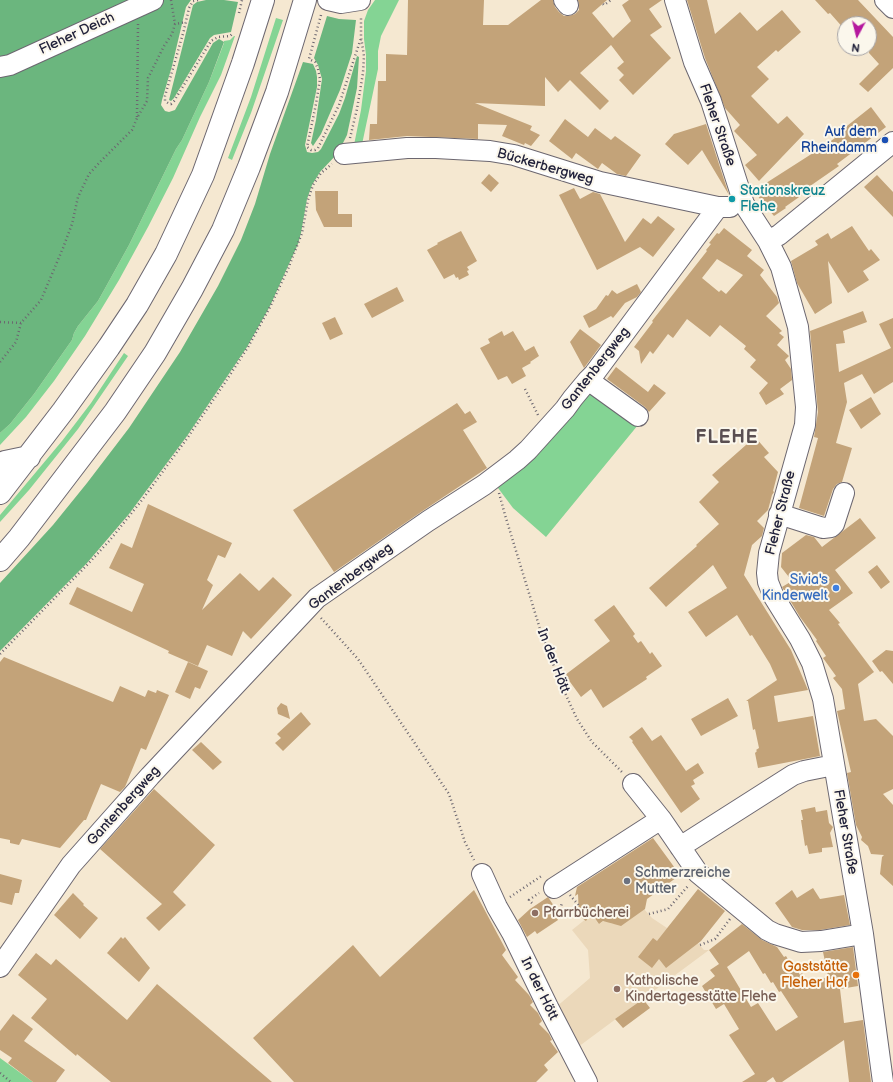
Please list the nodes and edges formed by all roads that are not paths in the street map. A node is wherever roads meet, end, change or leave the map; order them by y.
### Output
1 (328, 0) edge
2 (360, 0) edge
3 (675, 0) edge
4 (885, 0) edge
5 (146, 3) edge
6 (252, 3) edge
7 (893, 8) edge
8 (308, 14) edge
9 (0, 67) edge
10 (893, 142) edge
11 (344, 154) road end
12 (744, 204) junction
13 (718, 207) junction
14 (768, 241) junction
15 (588, 380) junction
16 (638, 416) dead end
17 (29, 457) junction
18 (76, 463) junction
19 (0, 465) edge
20 (0, 493) edge
21 (844, 493) dead end
22 (779, 514) junction
23 (0, 541) edge
24 (0, 560) edge
25 (834, 765) junction
26 (633, 784) road end
27 (661, 819) junction
28 (680, 847) junction
29 (482, 874) road end
30 (554, 888) road end
31 (863, 934) junction
32 (0, 967) edge
33 (587, 1082) edge
34 (884, 1082) edge

1 - 2 street
3 - 12 street, Fleher Straße
4 - 7 street
5 - 9 street, Fleher Deich
6 - 17 highway
8 - 18 highway
10 - 14 street
11 - 13 street, Bückerbergweg
12 - 13 street, Bückerbergweg
12 - 14 street, Fleher Straße
13 - 15 street, Gantenbergweg
14 - 22 street, Fleher Straße
15 - 16 street
15 - 32 street, Gantenbergweg
17 - 19 highway
17 - 20 highway
18 - 23 highway
18 - 24 highway
21 - 22 street
22 - 25 street, Fleher Straße
25 - 28 street
25 - 31 street, Fleher Straße
26 - 27 street
27 - 28 street
27 - 30 street
28 - 31 street
29 - 33 street, In der Hött
31 - 34 street, Fleher Straße

